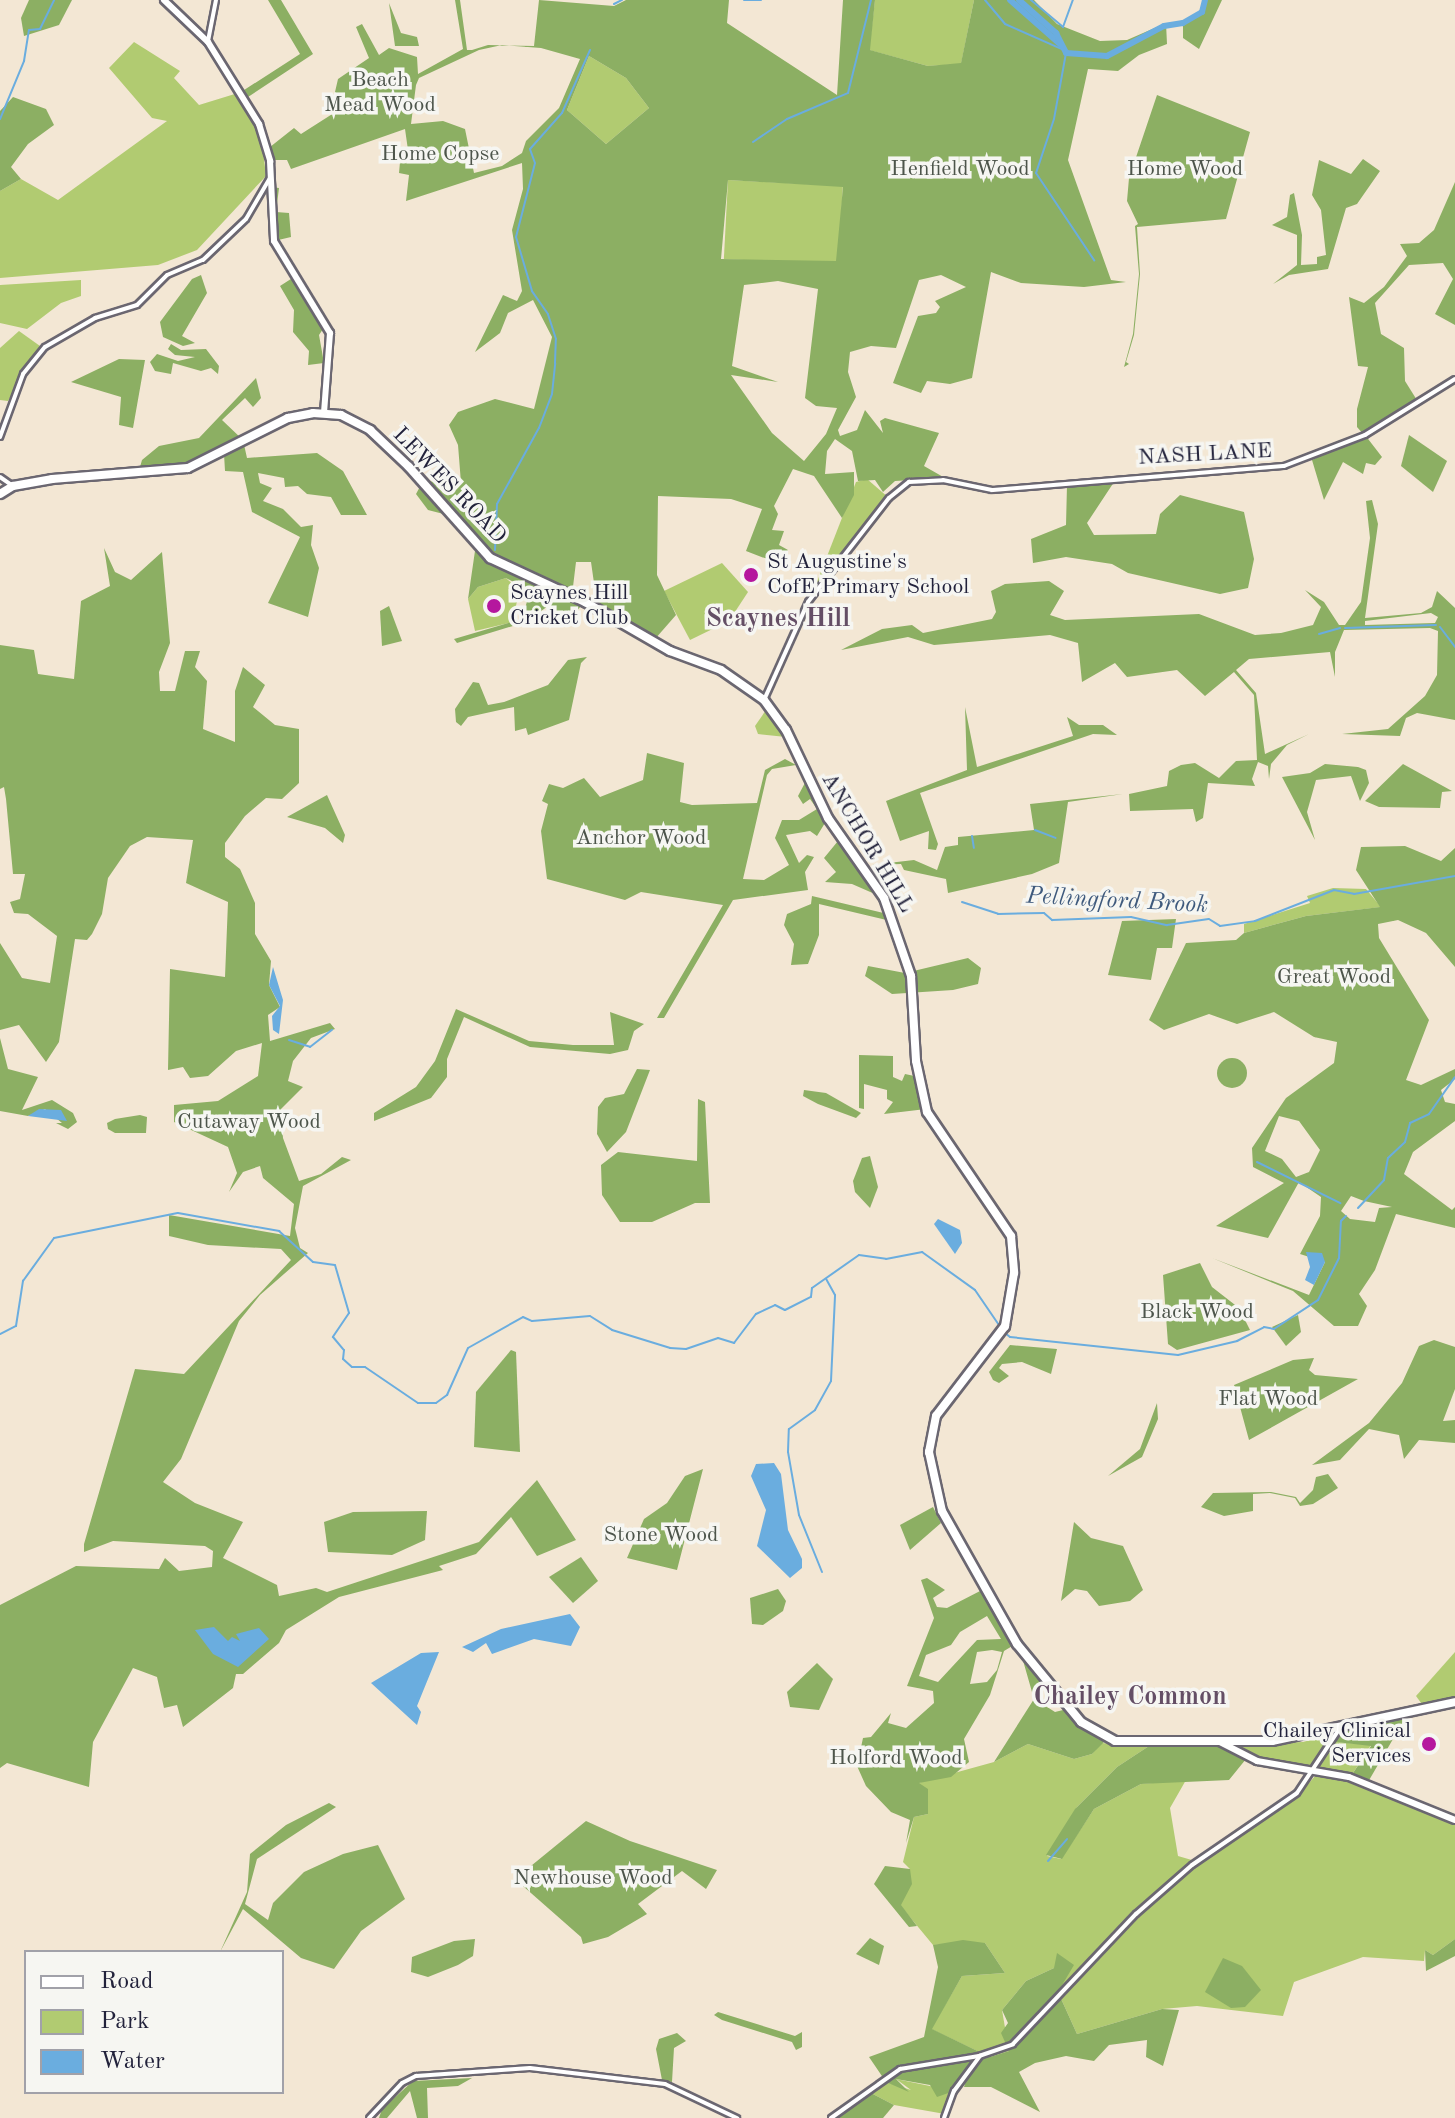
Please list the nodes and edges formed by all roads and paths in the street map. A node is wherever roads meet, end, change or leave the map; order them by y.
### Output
1 (164, 0) edge
2 (216, 0) edge
3 (208, 42) junction
4 (270, 178) junction
5 (1455, 379) edge
6 (324, 412) junction
7 (0, 437) edge
8 (0, 477) edge
9 (13, 486) junction
10 (0, 494) edge
11 (764, 700) junction
12 (1455, 1702) edge
13 (1340, 1728) junction
14 (1218, 1741) junction
15 (1315, 1771) junction
16 (1455, 1820) edge
17 (980, 2056) junction
18 (971, 2058) junction
19 (975, 2063) junction
20 (369, 2118) edge
21 (737, 2118) edge
22 (831, 2118) edge
23 (944, 2118) edge

1 - 3 main road
2 - 3 street
3 - 4 main road
4 - 6 main road
4 - 7 street
5 - 11 street, NASH LANE
6 - 9 highway
6 - 11 highway, LEWES ROAD
8 - 9 street
9 - 10 highway
11 - 14 highway, ANCHOR HILL
12 - 13 highway
13 - 14 highway
13 - 15 street
14 - 15 main road
15 - 16 main road
15 - 17 street
17 - 18 street
17 - 19 street
18 - 19 street
18 - 22 street
19 - 23 street
20 - 21 street

